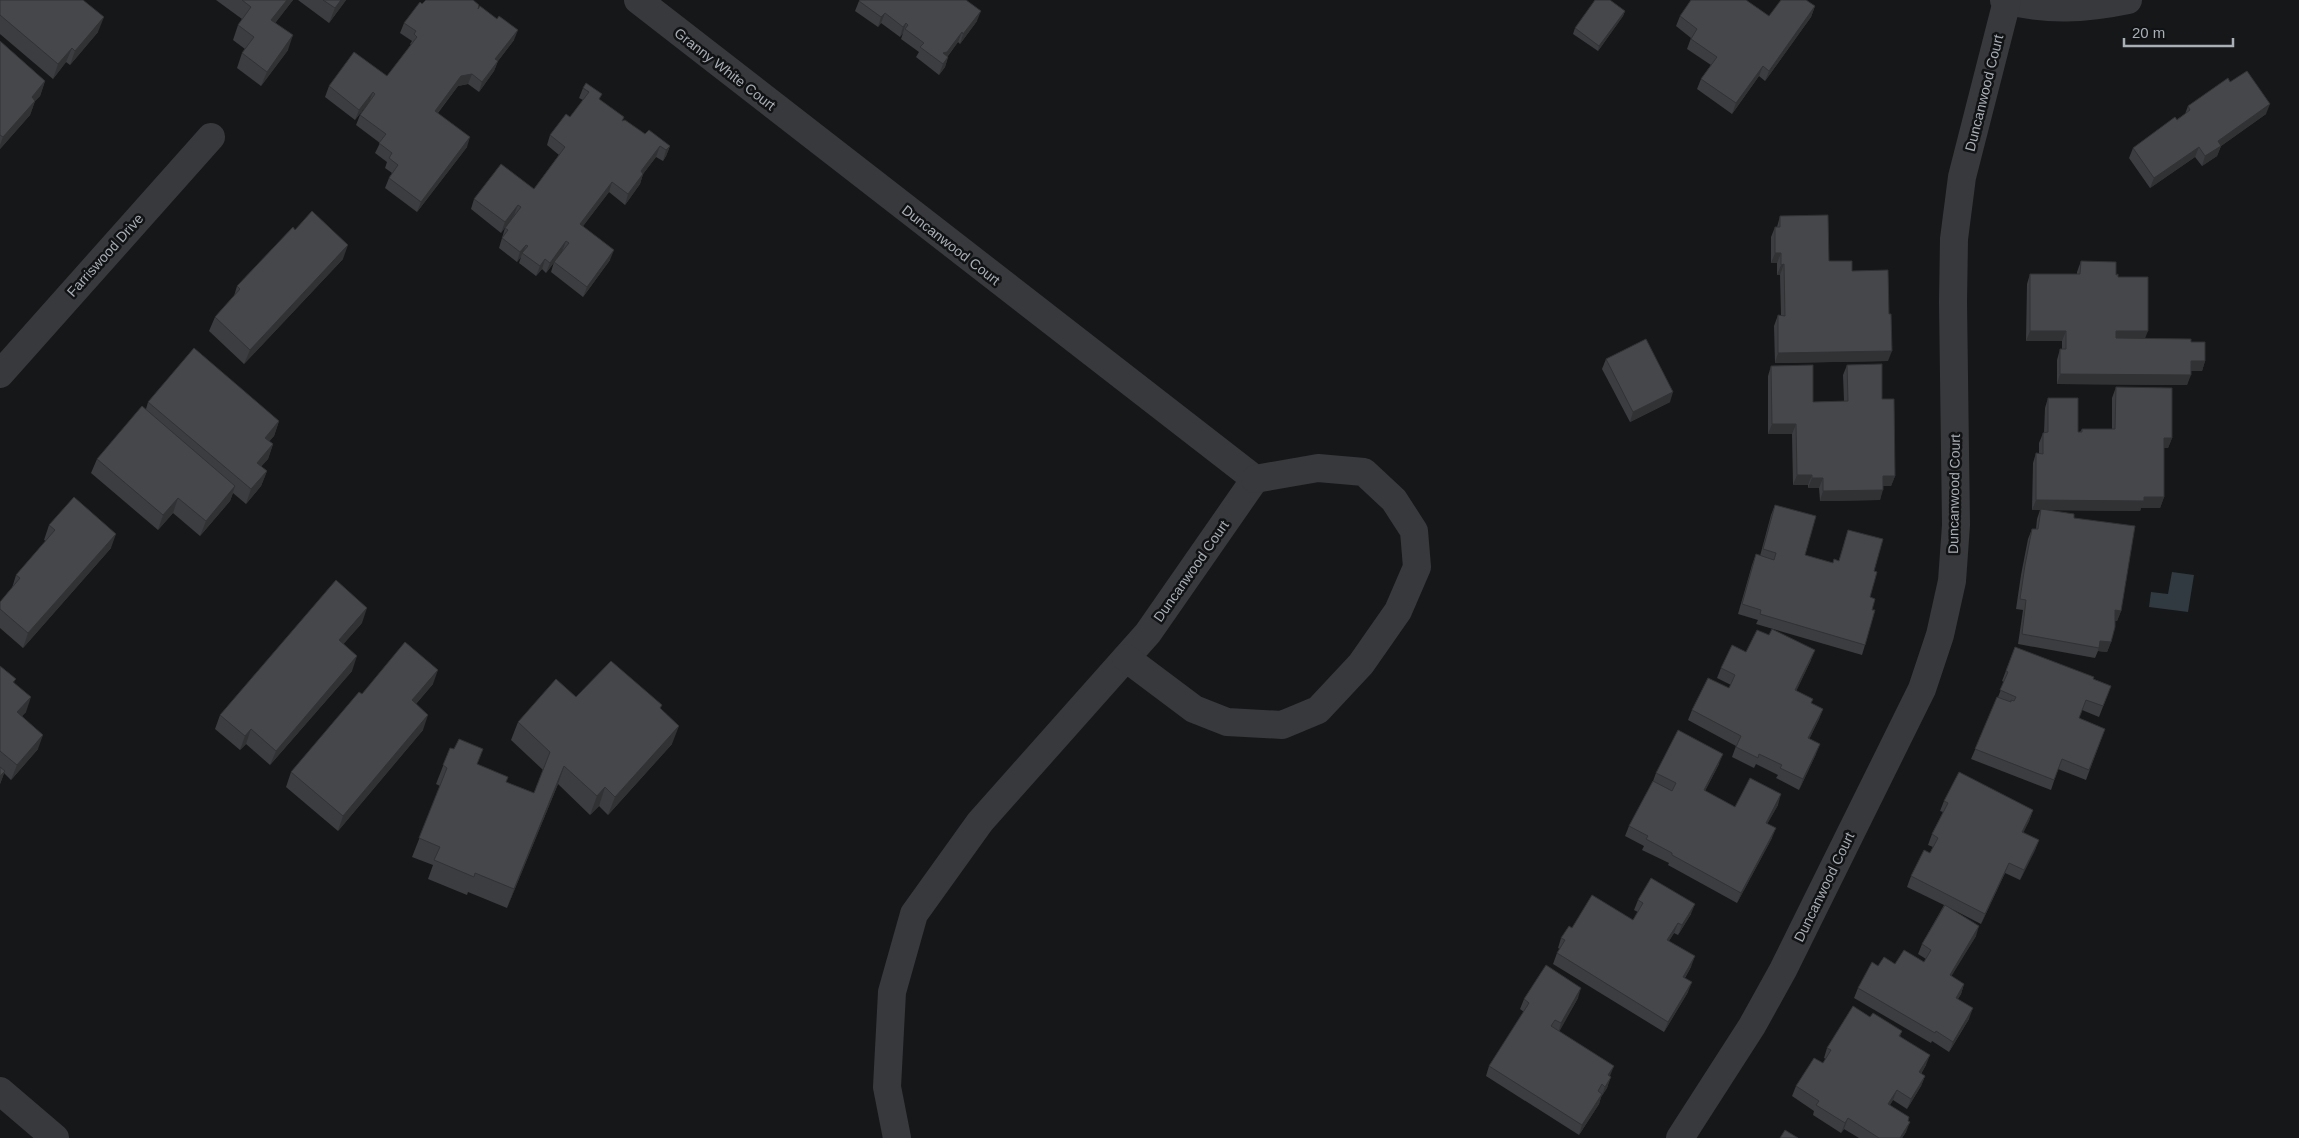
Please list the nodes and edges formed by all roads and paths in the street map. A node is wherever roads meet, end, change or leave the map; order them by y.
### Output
1 (638, 0) edge
2 (2005, 0) edge
3 (2128, 0) edge
4 (211, 137) dead end
5 (813, 138) joint
6 (0, 374) edge
7 (1255, 479) junction
8 (1126, 658) junction
9 (0, 1091) edge
10 (55, 1138) edge
11 (897, 1138) edge
12 (1680, 1138) edge

1 - 5 street, Granny White Court
2 - 3 street
2 - 12 street, Duncanwood Court
4 - 6 street, Farriswood Drive
5 - 7 street, Duncanwood Court
7 - 8 street, Duncanwood Court
7 - 8 street
8 - 11 street, Duncanwood Court
9 - 10 street

